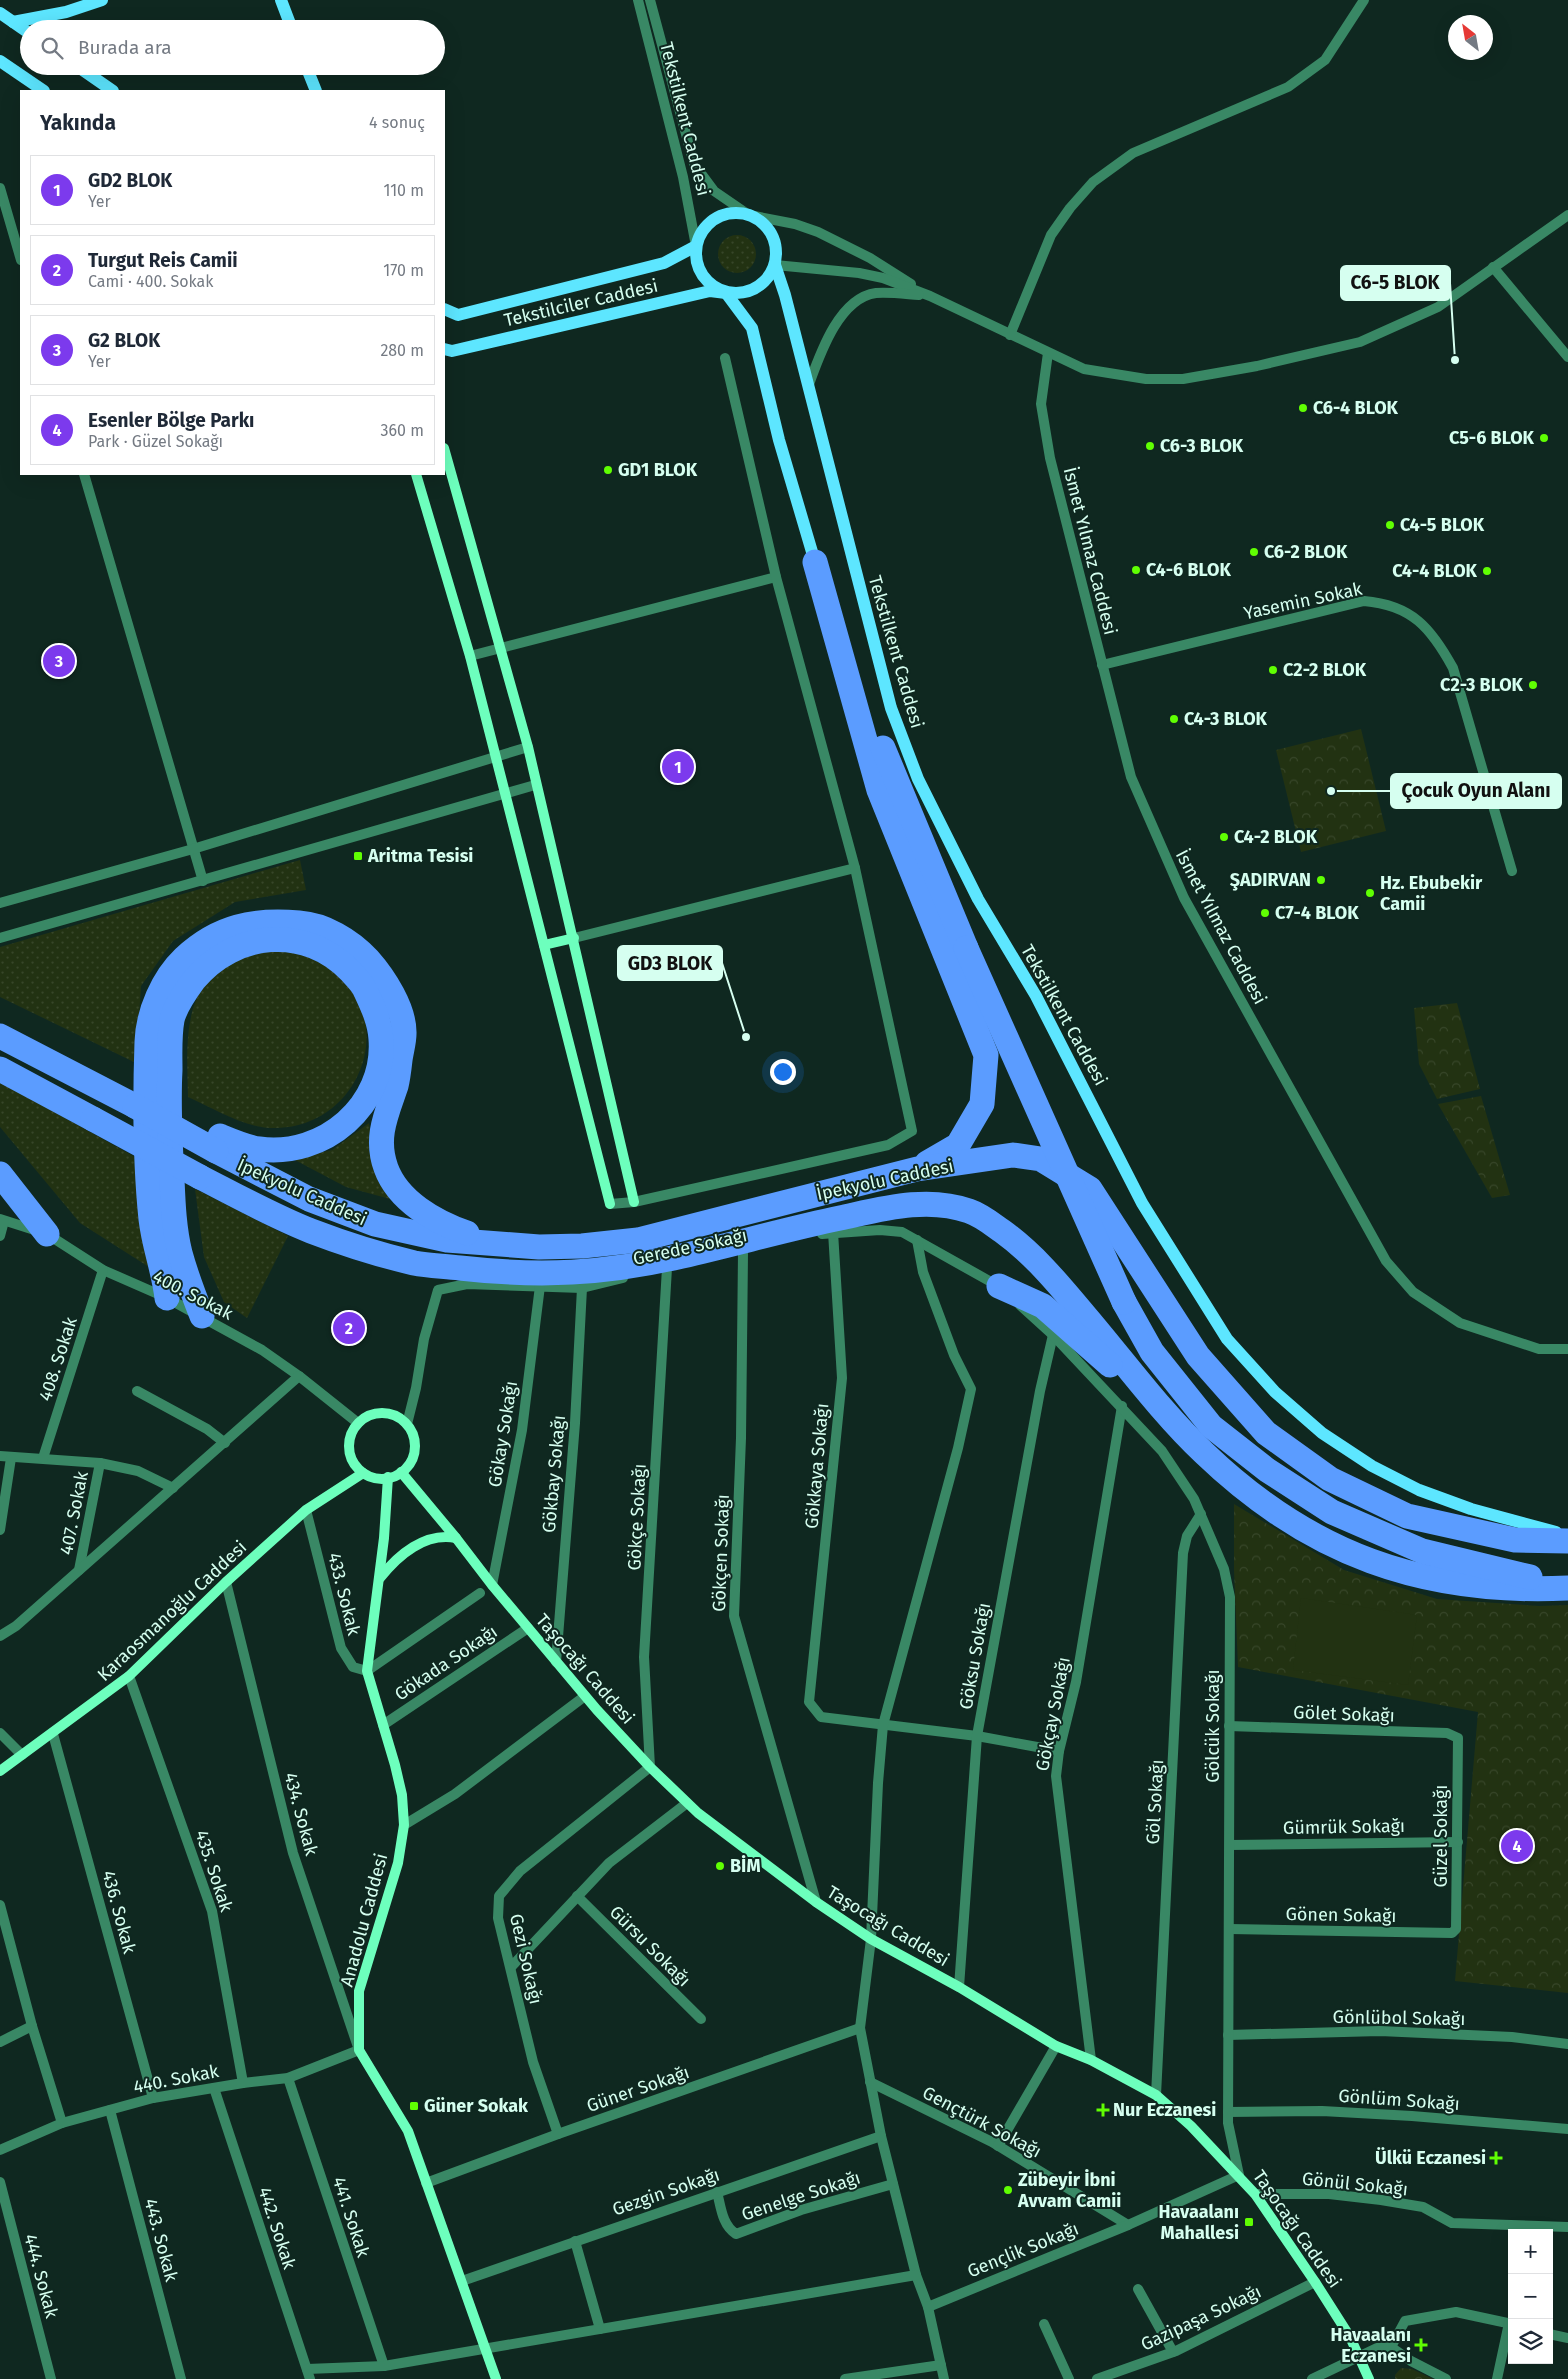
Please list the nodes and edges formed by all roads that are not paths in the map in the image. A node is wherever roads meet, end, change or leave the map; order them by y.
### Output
1 (102, 0) edge
2 (281, 0) edge
3 (638, 0) edge
4 (650, 0) edge
5 (1364, 0) edge
6 (0, 13) edge
7 (24, 20) edge
8 (289, 20) edge
9 (20, 21) edge
10 (13, 22) junction
11 (20, 27) edge
12 (0, 61) edge
13 (20, 75) edge
14 (21, 75) edge
15 (89, 75) edge
16 (310, 75) edge
17 (43, 90) edge
18 (112, 90) edge
19 (316, 90) edge
20 (0, 188) edge
21 (749, 215) junction
22 (1568, 215) edge
23 (696, 246) junction
24 (20, 257) edge
25 (775, 265) junction
26 (1493, 267) junction
27 (726, 293) junction
28 (930, 296) junction
29 (445, 309) edge
30 (1010, 335) junction
31 (445, 349) edge
32 (1048, 353) junction
33 (1568, 357) edge
34 (725, 358) dead end
35 (808, 387) junction
36 (445, 452) edge
37 (84, 475) edge
38 (416, 475) edge
39 (816, 562) junction
40 (776, 577) junction
41 (501, 649) junction
42 (470, 656) junction
43 (1102, 665) junction
44 (528, 747) junction
45 (495, 756) junction
46 (535, 785) junction
47 (505, 792) junction
48 (194, 849) junction
49 (855, 868) junction
50 (1512, 871) dead end
51 (203, 881) junction
52 (0, 903) edge
53 (0, 938) edge
54 (574, 938) junction
55 (544, 945) junction
56 (0, 1036) edge
57 (0, 1068) edge
58 (218, 1144) junction
59 (917, 1169) junction
60 (0, 1174) edge
61 (634, 1202) junction
62 (610, 1204) joint
63 (2, 1220) edge
64 (833, 1232) junction
65 (47, 1234) junction
66 (0, 1236) edge
67 (815, 1236) dead end
68 (917, 1240) junction
69 (497, 1244) junction
70 (747, 1252) joint
71 (667, 1268) junction
72 (103, 1270) junction
73 (540, 1286) junction
74 (999, 1286) junction
75 (582, 1288) junction
76 (167, 1298) junction
77 (202, 1316) junction
78 (1054, 1336) junction
79 (1568, 1349) edge
80 (299, 1376) junction
81 (137, 1391) dead end
82 (1160, 1405) junction
83 (1122, 1406) junction
84 (358, 1424) junction
85 (407, 1424) junction
86 (226, 1443) junction
87 (0, 1456) edge
88 (11, 1458) junction
89 (43, 1458) junction
90 (100, 1463) junction
91 (401, 1472) junction
92 (363, 1473) junction
93 (388, 1478) junction
94 (172, 1488) junction
95 (306, 1510) junction
96 (1200, 1514) junction
97 (0, 1530) edge
98 (1568, 1535) edge
99 (456, 1538) junction
100 (1568, 1541) edge
101 (79, 1570) junction
102 (379, 1578) junction
103 (226, 1582) junction
104 (1568, 1583) edge
105 (492, 1585) junction
106 (1568, 1588) edge
107 (480, 1592) dead end
108 (528, 1628) junction
109 (0, 1636) edge
110 (556, 1662) junction
111 (367, 1671) junction
112 (129, 1676) junction
113 (586, 1696) junction
114 (383, 1725) junction
115 (883, 1725) junction
116 (1229, 1726) junction
117 (0, 1733) edge
118 (53, 1734) junction
119 (977, 1736) junction
120 (1458, 1738) joint
121 (1059, 1751) junction
122 (22, 1755) junction
123 (650, 1767) junction
124 (0, 1771) edge
125 (686, 1803) junction
126 (404, 1825) junction
127 (1458, 1842) junction
128 (1230, 1845) junction
129 (577, 1896) junction
130 (816, 1902) junction
131 (0, 1905) edge
132 (2, 1920) edge
133 (1230, 1929) junction
134 (1452, 1933) joint
135 (871, 1939) junction
136 (511, 1967) junction
137 (958, 1987) junction
138 (701, 2019) dead end
139 (32, 2026) junction
140 (860, 2028) junction
141 (1228, 2036) junction
142 (0, 2042) edge
143 (1568, 2044) edge
144 (1056, 2046) junction
145 (359, 2050) junction
146 (1091, 2060) junction
147 (288, 2078) junction
148 (870, 2082) junction
149 (243, 2083) junction
150 (214, 2088) junction
151 (1156, 2095) junction
152 (153, 2098) junction
153 (110, 2110) junction
154 (1228, 2112) junction
155 (62, 2123) junction
156 (1568, 2129) edge
157 (558, 2134) junction
158 (881, 2136) junction
159 (998, 2146) junction
160 (0, 2150) edge
161 (1239, 2175) junction
162 (0, 2182) edge
163 (426, 2182) junction
164 (894, 2184) junction
165 (717, 2192) junction
166 (1255, 2194) junction
167 (1128, 2225) junction
168 (1568, 2227) edge
169 (575, 2241) junction
170 (916, 2275) junction
171 (462, 2281) junction
172 (1315, 2282) junction
173 (1138, 2290) dead end
174 (928, 2307) junction
175 (1508, 2323) edge
176 (1044, 2324) dead end
177 (600, 2330) junction
178 (1508, 2332) edge
179 (1553, 2335) edge
180 (1568, 2338) edge
181 (1391, 2347) junction
182 (486, 2348) junction
183 (1173, 2352) junction
184 (1360, 2356) junction
185 (941, 2365) junction
186 (384, 2366) junction
187 (308, 2374) edge
188 (51, 2379) edge
189 (181, 2379) edge
190 (496, 2379) edge
191 (845, 2379) edge
192 (944, 2379) edge
193 (1069, 2379) edge
194 (1098, 2379) edge
195 (1312, 2379) edge
196 (1369, 2379) edge
197 (1446, 2379) edge
198 (1497, 2379) edge

1 - 7 main road
2 - 8 main road
3 - 23 street, Tekstilkent Caddesi
4 - 21 street, Tekstilkent Caddesi
5 - 30 street
6 - 10 main road
9 - 10 main road
10 - 11 main road
12 - 13 main road
14 - 17 main road
15 - 18 main road
16 - 19 main road
20 - 24 street
21 - 23 main road, Tekstilkent Caddesi
21 - 25 main road, Tekstilkent Caddesi
21 - 28 street
22 - 26 street
23 - 27 main road, Tekstilkent Caddesi
23 - 29 main road, Tekstilciler Caddesi
25 - 27 main road
25 - 28 street
25 - 35 main road, Tekstilkent Caddesi
26 - 32 street
26 - 33 street
27 - 31 main road, Tekstilciler Caddesi
27 - 39 main road, Tekstilkent Caddesi
28 - 30 street
28 - 35 street
30 - 32 street
32 - 43 street, İsmet Yılmaz Caddesi
34 - 40 street
35 - 98 main road, Tekstilkent Caddesi
36 - 41 main road
37 - 48 street
38 - 42 main road
39 - 59 highway
39 - 104 highway, bridge
40 - 41 street
40 - 49 street
41 - 42 street
41 - 44 main road
42 - 45 main road
43 - 50 street, Yasemin Sokak
43 - 79 street, İsmet Yılmaz Caddesi
44 - 45 street
44 - 46 main road
45 - 47 main road
45 - 48 street
46 - 47 street
46 - 54 main road
47 - 51 street
47 - 55 main road
48 - 51 street
48 - 52 street
49 - 54 street
49 - 61 street
51 - 53 street
54 - 55 main road
54 - 61 main road
55 - 62 main road
56 - 58 highway, bridge
57 - 82 highway, İpekyolu Caddesi, bridge
58 - 69 highway, İpekyolu Caddesi
58 - 77 highway
59 - 69 highway, İpekyolu Caddesi
59 - 100 highway, İpekyolu Caddesi
60 - 65 highway
61 - 62 street
63 - 65 street, 400. Sokak
63 - 66 street
64 - 67 street
64 - 68 street
64 - 115 street, Gökkaya Sokağı
65 - 72 street, 400. Sokak
68 - 74 street
68 - 115 street
69 - 76 highway
70 - 71 street, Gerede Sokağı
70 - 130 street, Gökçen Sokağı
71 - 75 street, Gerede Sokağı
71 - 123 street, Gökçe Sokağı
72 - 76 street, 400. Sokak
72 - 89 street, 408. Sokak
73 - 75 street, Gerede Sokağı
73 - 85 street, Gerede Sokağı
73 - 105 street, Gökay Sokağı
74 - 78 street
74 - 82 highway
75 - 110 street, Gökbay Sokağı
76 - 77 street, 400. Sokak
77 - 80 street, 400. Sokak
78 - 83 street, Gölcük Sokağı
78 - 119 street, Göksu Sokağı
80 - 84 street, 400. Sokak
80 - 86 street
81 - 86 street
82 - 106 highway, İpekyolu Caddesi
83 - 96 street, Gölcük Sokağı
83 - 121 street, Gökçay Sokağı
84 - 85 main road
84 - 92 main road
85 - 91 main road
86 - 94 street
87 - 88 street
88 - 89 street
88 - 97 street
89 - 90 street
90 - 94 street
90 - 101 street, 407. Sokak
91 - 93 main road
91 - 99 main road, Taşocağı Caddesi
92 - 93 main road
92 - 95 main road, Karaosmanoğlu Caddesi
93 - 102 main road, Anadolu Caddesi
94 - 101 street
95 - 103 main road, Karaosmanoğlu Caddesi
95 - 111 street, 433. Sokak
96 - 116 street, Gölcük Sokağı
96 - 151 street, Göl Sokağı
99 - 102 main road
99 - 105 main road, Taşocağı Caddesi
101 - 109 street
102 - 111 main road, Anadolu Caddesi
103 - 112 main road, Karaosmanoğlu Caddesi
103 - 145 street, 434. Sokak
105 - 108 main road, Taşocağı Caddesi
107 - 111 street
108 - 110 main road, Taşocağı Caddesi
108 - 114 street, Gökada Sokağı
110 - 113 main road, Taşocağı Caddesi
111 - 114 main road, Anadolu Caddesi
112 - 118 main road, Karaosmanoğlu Caddesi
112 - 149 street, 435. Sokak
113 - 123 main road, Taşocağı Caddesi
113 - 126 street
114 - 126 main road, Anadolu Caddesi
115 - 119 street
115 - 135 street
116 - 120 street, Gölet Sokağı
116 - 128 street, Gölcük Sokağı
117 - 122 street
118 - 122 main road, Karaosmanoğlu Caddesi
118 - 152 street, 436. Sokak
119 - 121 street
119 - 137 street, Göksu Sokağı
120 - 127 street, Güzel Sokağı
121 - 146 street, Gökçay Sokağı
122 - 124 main road, Karaosmanoğlu Caddesi
123 - 125 main road, Taşocağı Caddesi
123 - 136 street, Gezi Sokağı
125 - 129 street
125 - 130 main road, Taşocağı Caddesi
126 - 145 main road, Anadolu Caddesi
127 - 128 street, Gümrük Sokağı
127 - 134 street, Güzel Sokağı
128 - 133 street, Gölcük Sokağı
129 - 136 street
129 - 138 street, Gürsu Sokağı
130 - 135 main road, Taşocağı Caddesi
131 - 132 street
132 - 139 street
133 - 134 street, Gönen Sokağı
133 - 141 street, Gölcük Sokağı
135 - 137 main road, Taşocağı Caddesi
135 - 140 street
136 - 157 street, Gezi Sokağı
137 - 144 main road, Taşocağı Caddesi
139 - 142 street
139 - 155 street
140 - 148 street
140 - 157 street, Güner Sokağı
141 - 143 street, Gönlübol Sokağı
141 - 154 street, Gölcük Sokağı
144 - 146 main road, Taşocağı Caddesi
144 - 159 street
145 - 147 street, 440. Sokak
145 - 163 main road
146 - 151 main road, Taşocağı Caddesi
147 - 149 street, 440. Sokak
147 - 186 street, 441. Sokak
148 - 158 street
148 - 159 street, Gençtürk Sokağı
149 - 150 street, 440. Sokak
150 - 152 street, 440. Sokak
150 - 187 street, 442. Sokak
151 - 161 main road, Taşocağı Caddesi
152 - 153 street, 440. Sokak
153 - 155 street, 440. Sokak
153 - 189 street, 443. Sokak
154 - 156 street, Gönlüm Sokağı
154 - 161 street, Gölcük Sokağı
155 - 160 street, 440. Sokak
157 - 163 street, Güner Sokağı
158 - 164 street
158 - 165 street, Gezgin Sokağı
159 - 167 street, Gençtürk Sokağı
161 - 166 main road, Taşocağı Caddesi
161 - 167 street, Gençlik Sokağı
162 - 188 street, 444. Sokak
163 - 171 main road
164 - 165 street, Genelge Sokağı
164 - 170 street
165 - 169 street, Gezgin Sokağı
166 - 168 street, Gönül Sokağı
166 - 172 main road, Taşocağı Caddesi
167 - 174 street, Gençlik Sokağı
169 - 171 street, Gezgin Sokağı
169 - 177 street
170 - 174 street
170 - 177 street
171 - 182 main road
172 - 183 street, Gazipaşa Sokağı
172 - 184 main road, Taşocağı Caddesi
173 - 183 street
174 - 185 street
175 - 181 street
176 - 193 street
177 - 182 street
178 - 198 street
179 - 180 street
181 - 184 street
181 - 197 street
182 - 186 street
182 - 190 main road
183 - 194 street, Gazipaşa Sokağı
184 - 195 street
184 - 196 main road, Taşocağı Caddesi
185 - 191 street
185 - 192 street
186 - 187 street

